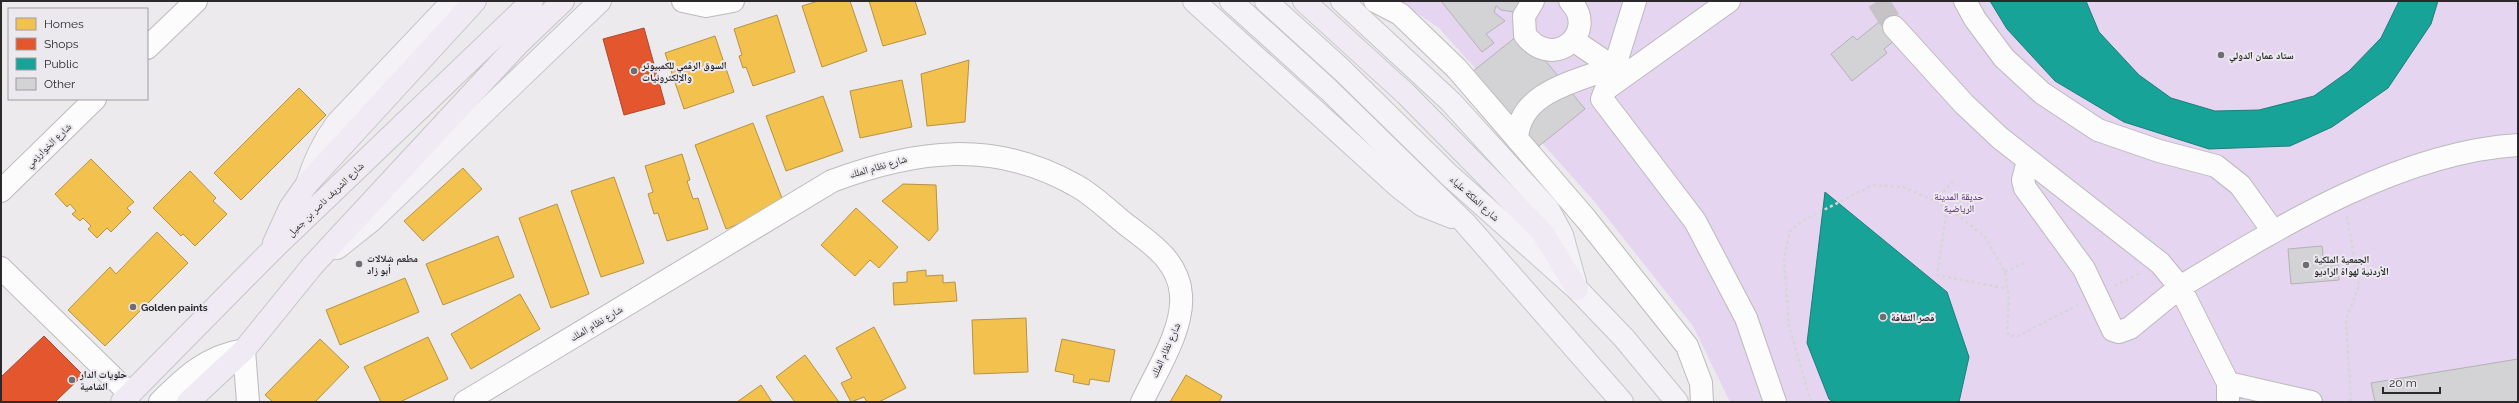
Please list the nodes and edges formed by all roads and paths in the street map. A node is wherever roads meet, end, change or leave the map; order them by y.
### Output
1 (196, 1) edge
2 (452, 1) edge
3 (475, 1) edge
4 (532, 1) edge
5 (563, 1) edge
6 (600, 1) edge
7 (683, 1) edge
8 (733, 1) edge
9 (1194, 1) edge
10 (1231, 1) edge
11 (1266, 1) edge
12 (1304, 1) edge
13 (1342, 1) edge
14 (1375, 1) edge
15 (1533, 1) edge
16 (1570, 1) edge
17 (1635, 1) edge
18 (1729, 1) edge
19 (1965, 1) edge
20 (1894, 27) tunnel mouth
21 (1573, 40) junction
22 (148, 47) edge
23 (1611, 77) junction
24 (94, 100) edge
25 (1517, 139) junction
26 (2518, 145) edge
27 (2028, 161) junction
28 (1954, 180) dead end
29 (307, 184) junction
30 (1, 191) edge
31 (2344, 197) junction
32 (1935, 201) junction
33 (1947, 209) junction
34 (1465, 223) junction
35 (2273, 231) junction
36 (272, 250) junction
37 (2026, 262) dead end
38 (2160, 263) junction
39 (313, 265) junction
40 (1, 268) edge
41 (2005, 272) junction
42 (2180, 287) junction
43 (1577, 289) junction
44 (2008, 289) junction
45 (2096, 296) junction
46 (244, 350) junction
47 (2228, 393) edge
48 (126, 398) edge
49 (160, 402) edge
50 (188, 402) edge
51 (248, 402) edge
52 (465, 402) edge
53 (1142, 402) edge
54 (1622, 402) edge
55 (1677, 402) edge
56 (1702, 402) edge
57 (1775, 402) edge
58 (1811, 402) edge
59 (2311, 402) edge
60 (2351, 402) edge

1 - 22 street
2 - 29 main road
3 - 29 highway
4 - 36 highway, شارع الشريف ناصر بن جميل
5 - 39 highway
6 - 39 main road
7 - 8 street
9 - 34 main road
10 - 34 main road
11 - 43 main road, شارع الملكة علياء
12 - 43 highway
13 - 43 main road
14 - 25 street
15 - 21 street
16 - 21 street
17 - 23 street
18 - 23 street
19 - 35 street
20 - 27 street
21 - 23 street
23 - 25 street
23 - 57 street
24 - 30 street, شارع الخوارزمي
25 - 56 street
26 - 31 street
27 - 38 street
27 - 45 street
28 - 32 path
29 - 36 highway
31 - 35 street
31 - 60 path
32 - 33 path
32 - 58 path
33 - 41 path
33 - 44 path
34 - 54 main road
35 - 42 street
36 - 48 highway, شارع الشريف ناصر بن جميل
37 - 41 path
38 - 42 street
38 - 45 path
39 - 46 highway
40 - 48 street
41 - 44 path
42 - 45 street
42 - 47 street
43 - 55 main road, شارع الملكة علياء
44 - 45 path
46 - 49 street
46 - 50 highway
46 - 51 street
47 - 59 street
52 - 53 street, شارع نظام الملك

